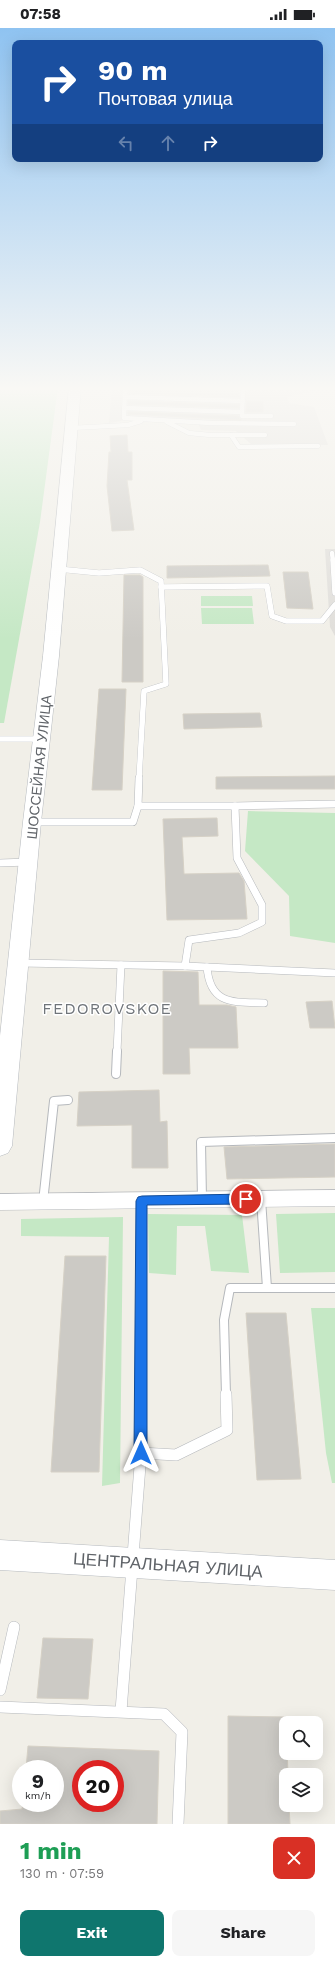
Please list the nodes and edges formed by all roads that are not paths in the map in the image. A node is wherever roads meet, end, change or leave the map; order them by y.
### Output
1 (67, 471) edge
2 (332, 553) dead end
3 (58, 569) junction
4 (161, 587) junction
5 (335, 593) edge
6 (335, 605) edge
7 (0, 739) edge
8 (42, 739) junction
9 (335, 804) edge
10 (138, 806) junction
11 (235, 806) junction
12 (32, 822) junction
13 (28, 862) junction
14 (0, 863) edge
15 (20, 963) junction
16 (121, 965) junction
17 (185, 966) junction
18 (207, 967) junction
19 (335, 973) edge
20 (264, 1002) dead end
21 (116, 1074) dead end
22 (68, 1100) dead end
23 (335, 1138) edge
24 (0, 1146) edge
25 (335, 1198) edge
26 (261, 1199) junction
27 (202, 1200) junction
28 (142, 1201) junction
29 (0, 1202) edge
30 (43, 1202) junction
31 (267, 1288) junction
32 (335, 1288) edge
33 (141, 1453) junction
34 (0, 1555) edge
35 (133, 1562) junction
36 (335, 1575) edge
37 (14, 1627) dead end
38 (0, 1690) edge
39 (0, 1707) edge
40 (121, 1711) junction
41 (178, 1824) edge

1 - 3 main road, ШОССЕЙНАЯ УЛИЦА
2 - 5 lane
3 - 4 lane
3 - 8 main road, ШОССЕЙНАЯ УЛИЦА
4 - 6 lane
4 - 10 lane
7 - 8 lane
8 - 12 main road, ШОССЕЙНАЯ УЛИЦА
9 - 11 lane
10 - 11 lane
10 - 12 lane
11 - 17 lane
12 - 13 main road, ШОССЕЙНАЯ УЛИЦА
13 - 14 lane
13 - 15 main road, ШОССЕЙНАЯ УЛИЦА
15 - 16 lane
15 - 24 main road, ШОССЕЙНАЯ УЛИЦА
16 - 17 lane
16 - 21 lane
17 - 18 lane
18 - 19 lane
18 - 20 lane
22 - 30 lane
23 - 27 lane
25 - 26 street
26 - 27 street
26 - 31 lane
27 - 28 street
28 - 30 street
28 - 33 lane
29 - 30 street
31 - 32 lane
31 - 33 lane
33 - 35 lane
34 - 35 main road, ЦЕНТРАЛЬНАЯ УЛИЦА
35 - 36 main road, ЦЕНТРАЛЬНАЯ УЛИЦА
35 - 40 lane
37 - 38 lane
39 - 40 lane
40 - 41 lane

